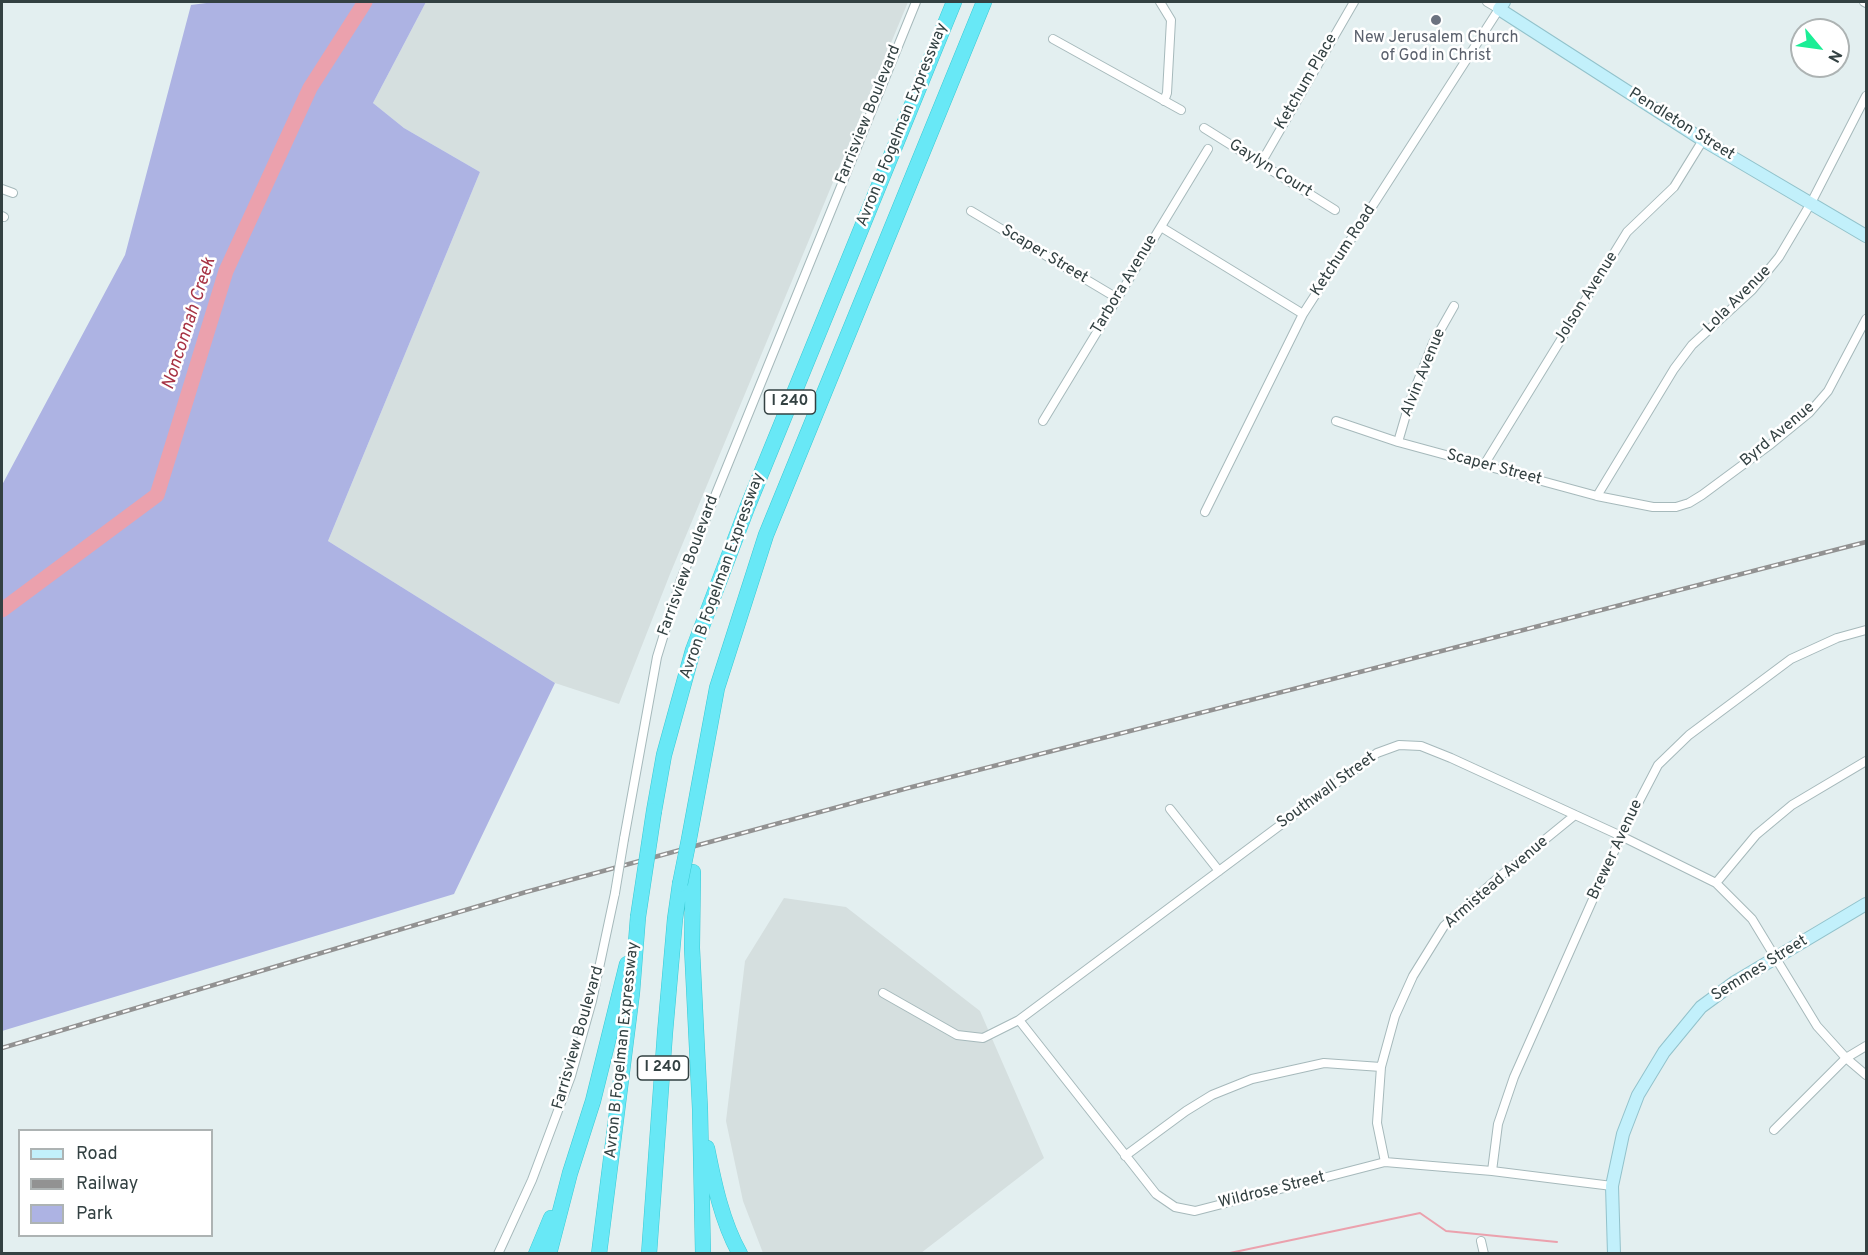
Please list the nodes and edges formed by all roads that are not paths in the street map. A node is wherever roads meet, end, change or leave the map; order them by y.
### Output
1 (916, 2) edge
2 (954, 2) edge
3 (984, 2) edge
4 (1160, 2) edge
5 (1354, 2) edge
6 (1487, 2) edge
7 (1501, 5) edge
8 (1053, 39) dead end
9 (1866, 96) edge
10 (1164, 101) junction
11 (1181, 110) dead end
12 (1204, 128) dead end
13 (1703, 140) junction
14 (1208, 149) dead end
15 (1260, 163) junction
16 (2, 189) edge
17 (13, 193) dead end
18 (1812, 203) junction
19 (1335, 210) dead end
20 (971, 211) dead end
21 (1161, 227) junction
22 (1866, 236) edge
23 (1117, 298) junction
24 (1454, 306) dead end
25 (1303, 314) junction
26 (1866, 319) edge
27 (1043, 421) dead end
28 (1336, 421) dead end
29 (1398, 442) junction
30 (1484, 465) junction
31 (1597, 496) junction
32 (1653, 507) joint
33 (1205, 512) dead end
34 (1866, 630) edge
35 (1866, 761) edge
36 (1170, 808) dead end
37 (1575, 815) junction
38 (1621, 836) junction
39 (688, 838) junction
40 (1219, 871) junction
41 (1716, 883) junction
42 (1866, 904) edge
43 (637, 923) junction
44 (1775, 958) junction
45 (883, 993) dead end
46 (1019, 1020) junction
47 (1866, 1046) edge
48 (1846, 1058) junction
49 (1381, 1067) junction
50 (1866, 1075) edge
51 (700, 1109) junction
52 (1774, 1130) dead end
53 (1125, 1156) junction
54 (1385, 1162) junction
55 (1492, 1171) junction
56 (570, 1173) junction
57 (1612, 1186) junction
58 (1481, 1241) dead end
59 (498, 1254) edge
60 (536, 1254) edge
61 (549, 1254) edge
62 (599, 1254) edge
63 (649, 1254) edge
64 (704, 1254) edge
65 (740, 1254) edge
66 (1484, 1254) edge
67 (1614, 1254) edge

1 - 59 street, Farrisview Boulevard, bridge
2 - 43 highway, Avron B Fogelman Expressway / I 240, bridge
3 - 39 highway, Avron B Fogelman Expressway / I 240
4 - 10 street
5 - 15 street, Ketchum Place
6 - 7 street
7 - 13 main road, Pendleton Street
7 - 25 street, Ketchum Road
8 - 10 street
9 - 18 street, Lola Avenue
10 - 11 street
12 - 15 street, Gaylyn Court
13 - 18 main road, Pendleton Street
13 - 30 street, Jolson Avenue
14 - 21 street, Tarbora Avenue
15 - 19 street, Gaylyn Court
16 - 17 street
18 - 22 main road, Pendleton Street
18 - 31 street, Lola Avenue
20 - 23 street, Scaper Street
21 - 23 street, Tarbora Avenue
21 - 25 street
23 - 27 street, Tarbora Avenue
24 - 29 street, Alvin Avenue
25 - 33 street, Ketchum Road
26 - 32 street, Byrd Avenue
28 - 29 street, Scaper Street
29 - 30 street, Scaper Street
30 - 31 street, Scaper Street
31 - 32 street, Scaper Street
34 - 38 street, Brewer Avenue
35 - 41 street
36 - 40 street
37 - 38 street, Southwall Street
37 - 40 street, Southwall Street
37 - 49 street, Armistead Avenue
38 - 41 street, Southwall Street
38 - 55 street, Brewer Avenue
39 - 51 highway, bridge
39 - 63 highway, Avron B Fogelman Expressway / I 240, bridge
40 - 46 street, Southwall Street
41 - 44 street, Southwall Street
42 - 44 main road, Semmes Street
43 - 56 highway
43 - 62 highway, Avron B Fogelman Expressway / I 240
44 - 48 street, Southwall Street
44 - 57 main road, Semmes Street
45 - 46 street, Southwall Street
46 - 53 street, Wildrose Street
47 - 48 street
48 - 50 street, Southwall Street
48 - 52 street
49 - 53 street
49 - 54 street, Armistead Avenue
51 - 64 highway
51 - 65 highway
53 - 54 street, Wildrose Street
54 - 55 street, Wildrose Street
55 - 57 street, Wildrose Street
56 - 60 highway
56 - 61 highway
57 - 67 main road, Semmes Street
58 - 66 street

